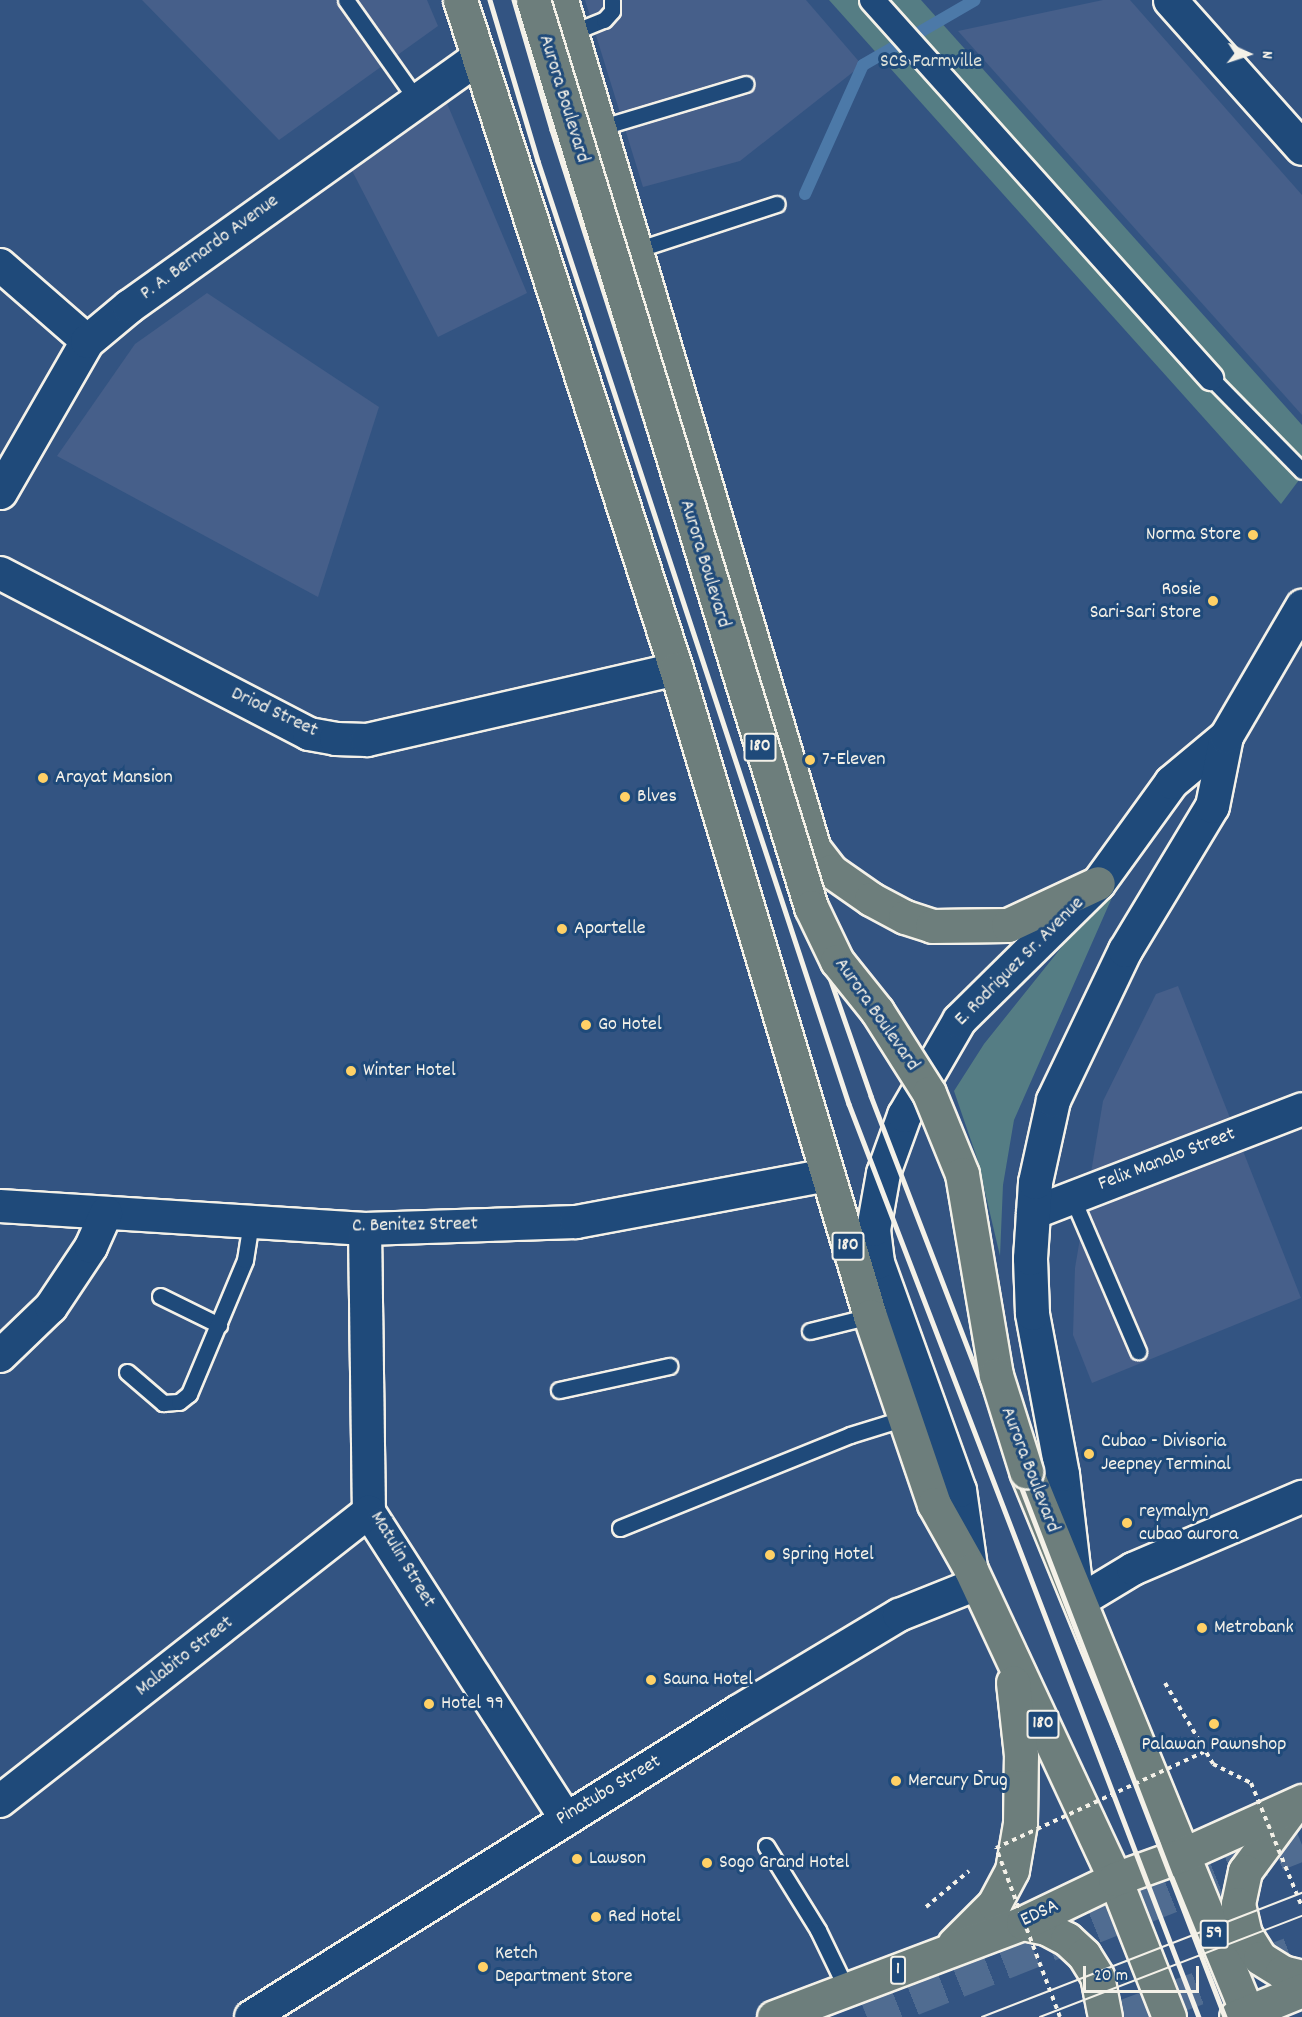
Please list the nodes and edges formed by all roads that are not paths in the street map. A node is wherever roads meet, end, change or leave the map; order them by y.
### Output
1 (345, 0) edge
2 (460, 0) edge
3 (533, 0) edge
4 (561, 0) edge
5 (612, 0) edge
6 (872, 0) edge
7 (1170, 0) edge
8 (571, 33) junction
9 (478, 57) junction
10 (746, 84) dead end
11 (416, 99) junction
12 (599, 128) junction
13 (1302, 148) edge
14 (777, 204) dead end
15 (636, 250) junction
16 (0, 265) edge
17 (87, 341) junction
18 (1211, 378) joint
19 (1302, 471) edge
20 (0, 492) edge
21 (0, 573) edge
22 (1302, 606) edge
23 (676, 669) junction
24 (1226, 736) junction
25 (1098, 883) junction
26 (1302, 1109) edge
27 (827, 1175) junction
28 (1072, 1197) junction
29 (0, 1206) edge
30 (106, 1213) junction
31 (1033, 1213) junction
32 (251, 1221) junction
33 (366, 1229) junction
34 (160, 1296) dead end
35 (870, 1316) junction
36 (219, 1325) junction
37 (810, 1331) dead end
38 (1138, 1351) dead end
39 (0, 1356) edge
40 (669, 1366) dead end
41 (127, 1372) dead end
42 (559, 1390) dead end
43 (906, 1396) junction
44 (1302, 1497) edge
45 (369, 1512) junction
46 (620, 1528) dead end
47 (974, 1576) junction
48 (1078, 1595) junction
49 (1011, 1656) junction
50 (0, 1801) edge
51 (1299, 1803) edge
52 (569, 1822) junction
53 (766, 1846) dead end
54 (1182, 1855) junction
55 (1115, 1879) junction
56 (1023, 1923) junction
57 (947, 1951) junction
58 (1302, 1977) edge
59 (846, 1989) junction
60 (1302, 1990) edge
61 (1244, 2016) edge
62 (251, 2017) edge
63 (774, 2017) edge
64 (1105, 2017) edge
65 (1169, 2017) edge

1 - 11 lane
2 - 9 main road, 180
3 - 48 main road, Aurora Boulevard / 180, bridge
4 - 8 main road
5 - 8 lane
6 - 18 street
7 - 13 main road
8 - 12 main road
9 - 11 main road, P. A. Bernardo Avenue
9 - 23 main road, 180
10 - 12 lane
11 - 17 main road, P. A. Bernardo Avenue
12 - 15 main road
14 - 15 lane
15 - 25 main road
16 - 17 street
17 - 20 main road, P. A. Bernardo Avenue
18 - 19 lane
21 - 23 street, Driod Street
22 - 24 main road, E. Rodriguez Sr. Avenue
23 - 27 main road, 180
24 - 25 main road, E. Rodriguez Sr. Avenue
24 - 31 main road, E. Rodriguez Sr. Avenue
25 - 43 main road, E. Rodriguez Sr. Avenue
26 - 28 street, Felix Manalo Street
27 - 33 street, C. Benitez Street
27 - 35 main road, 180
28 - 31 street, Felix Manalo Street
28 - 38 lane
29 - 30 street, C. Benitez Street
30 - 32 street, C. Benitez Street
30 - 39 street
31 - 48 main road, E. Rodriguez Sr. Avenue
32 - 33 street, C. Benitez Street
32 - 36 lane
33 - 45 street, Matulin Street
34 - 36 lane
35 - 37 lane
35 - 43 main road, 180
36 - 41 lane
40 - 42 lane
43 - 46 lane
43 - 47 main road, 180
44 - 48 street
45 - 50 street, Malabito Street
45 - 52 street, Matulin Street
47 - 49 main road, 180
47 - 52 street, Pinatubo Street
48 - 54 main road, Aurora Boulevard / 180
49 - 55 main road, 180
49 - 57 main road
51 - 54 main road, EDSA / 1
51 - 58 main road
52 - 62 street, Pinatubo Street
53 - 59 lane
54 - 55 main road, EDSA / 1
54 - 61 main road, Aurora Boulevard / 59
55 - 56 main road, EDSA / 1
55 - 65 main road
56 - 57 main road, EDSA / 1
56 - 64 main road
57 - 59 main road, EDSA / 1
59 - 63 main road, EDSA / 1
60 - 61 main road

